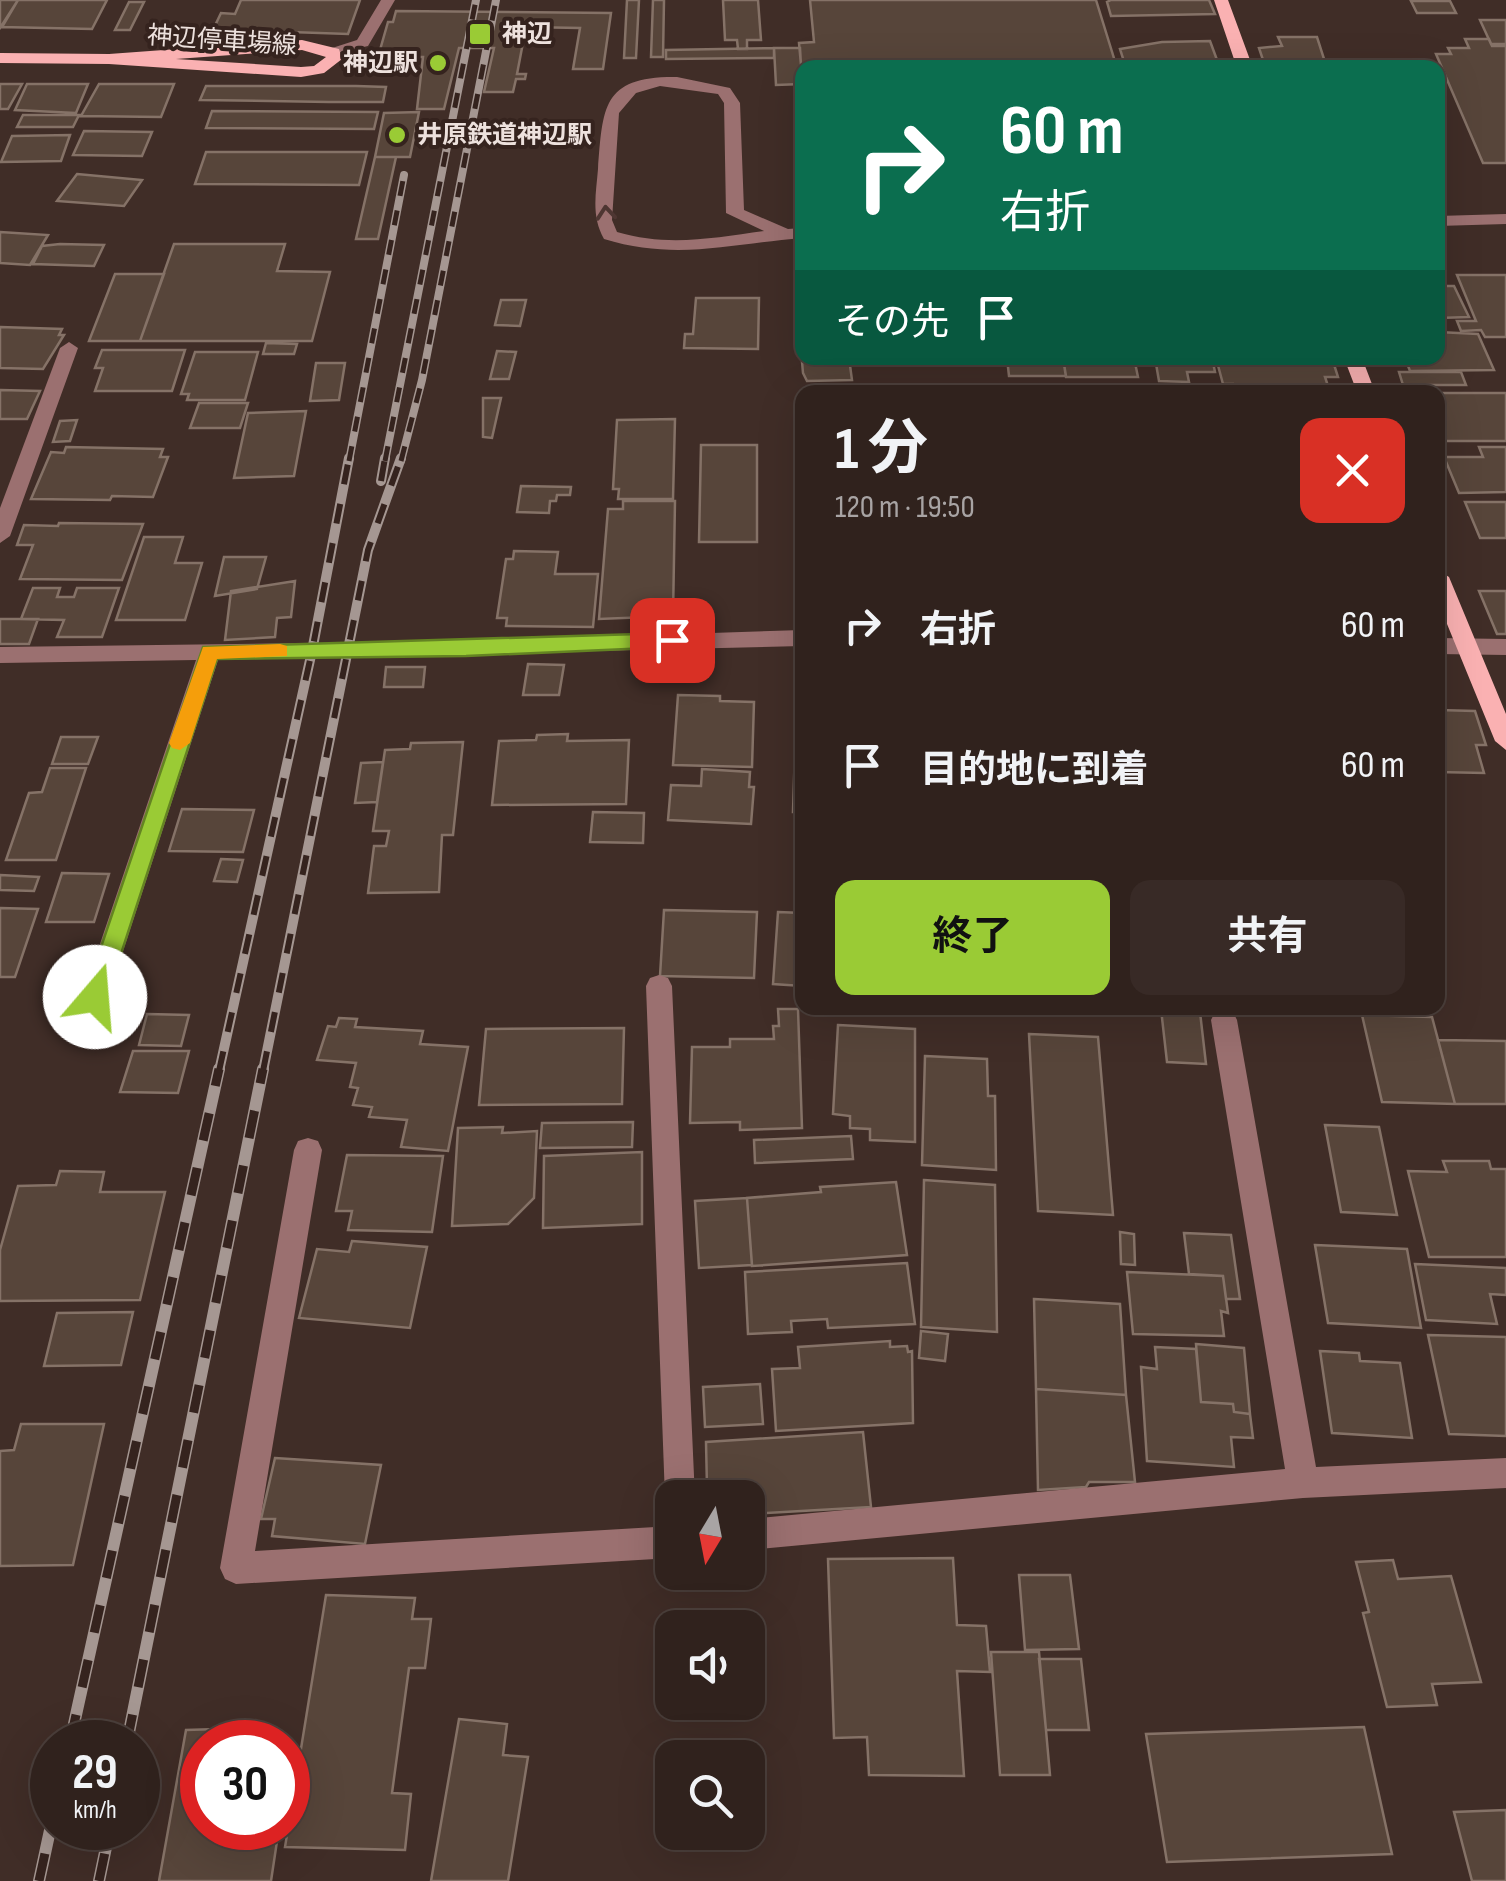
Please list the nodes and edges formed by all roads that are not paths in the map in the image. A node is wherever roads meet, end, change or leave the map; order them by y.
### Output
1 (388, 0) edge
2 (1221, 0) edge
3 (334, 52) junction
4 (0, 58) edge
5 (109, 59) junction
6 (1242, 60) edge
7 (735, 213) junction
8 (1506, 219) edge
9 (1445, 221) edge
10 (794, 233) edge
11 (686, 248) junction
12 (69, 348) dead end
13 (0, 536) edge
14 (1445, 595) edge
15 (795, 638) edge
16 (1445, 647) edge
17 (1506, 647) edge
18 (1465, 648) junction
19 (210, 652) junction
20 (0, 654) edge
21 (1506, 741) edge
22 (659, 986) dead end
23 (95, 997) dead end
24 (1224, 1020) dead end
25 (308, 1150) dead end
26 (1506, 1473) edge
27 (679, 1480) edge
28 (1303, 1482) junction
29 (765, 1533) edge
30 (655, 1543) edge

1 - 3 street
2 - 6 main road
3 - 5 main road, 神辺停車場線
3 - 5 main road, 神辺停車場線
4 - 5 main road, 神辺停車場線
7 - 10 street
7 - 11 street
11 -> 7 street
8 - 9 street
10 - 11 street
12 - 13 street
14 - 18 main road
15 - 19 street
16 - 18 street
17 - 18 street
18 - 21 main road
19 - 20 street
19 - 23 street
22 - 27 street
24 - 28 street
25 - 30 street
26 - 28 street
28 - 29 street

